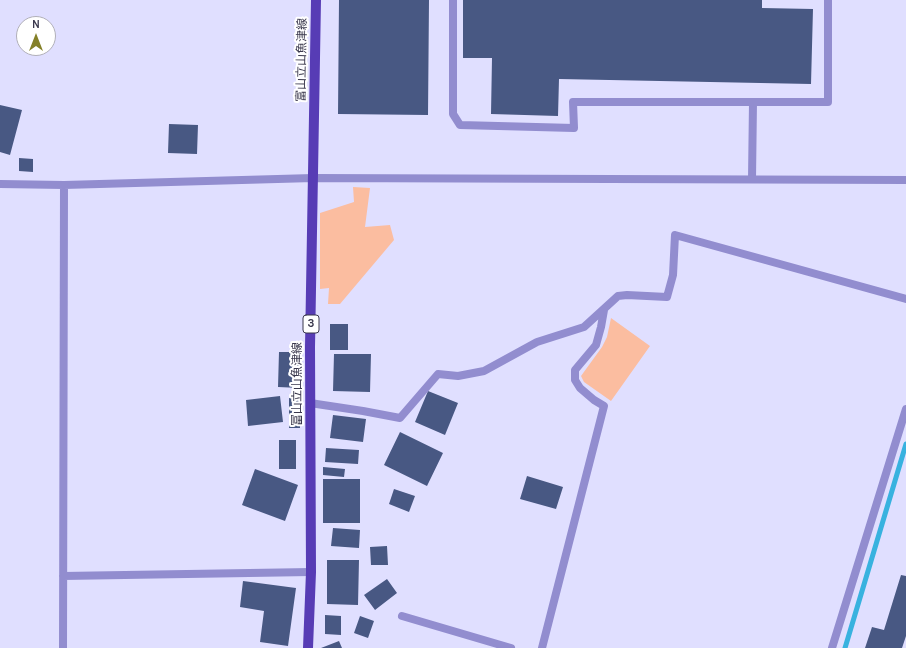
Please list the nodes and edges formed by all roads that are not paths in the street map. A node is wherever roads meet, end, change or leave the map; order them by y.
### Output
1 (316, 0) edge
2 (453, 0) edge
3 (828, 0) edge
4 (753, 102) junction
5 (313, 178) junction
6 (752, 179) junction
7 (906, 180) edge
8 (0, 184) edge
9 (64, 185) junction
10 (906, 298) edge
11 (604, 310) junction
12 (310, 403) junction
13 (906, 410) edge
14 (311, 572) junction
15 (63, 576) junction
16 (402, 616) dead end
17 (63, 648) edge
18 (308, 648) edge
19 (510, 648) edge
20 (542, 648) edge
21 (832, 648) edge

1 - 5 main road, 富山立山魚津線 / 3
2 - 4 street
3 - 4 street
4 - 6 street
5 - 6 street
5 - 9 street
5 - 12 main road, 富山立山魚津線 / 3
6 - 7 street
8 - 9 street
9 - 15 street
10 - 11 street
11 - 12 street
11 - 20 street
12 - 14 main road, 富山立山魚津線 / 3
13 - 21 street
14 - 15 street
14 - 18 main road, 富山立山魚津線 / 3
15 - 17 street
16 - 19 street

